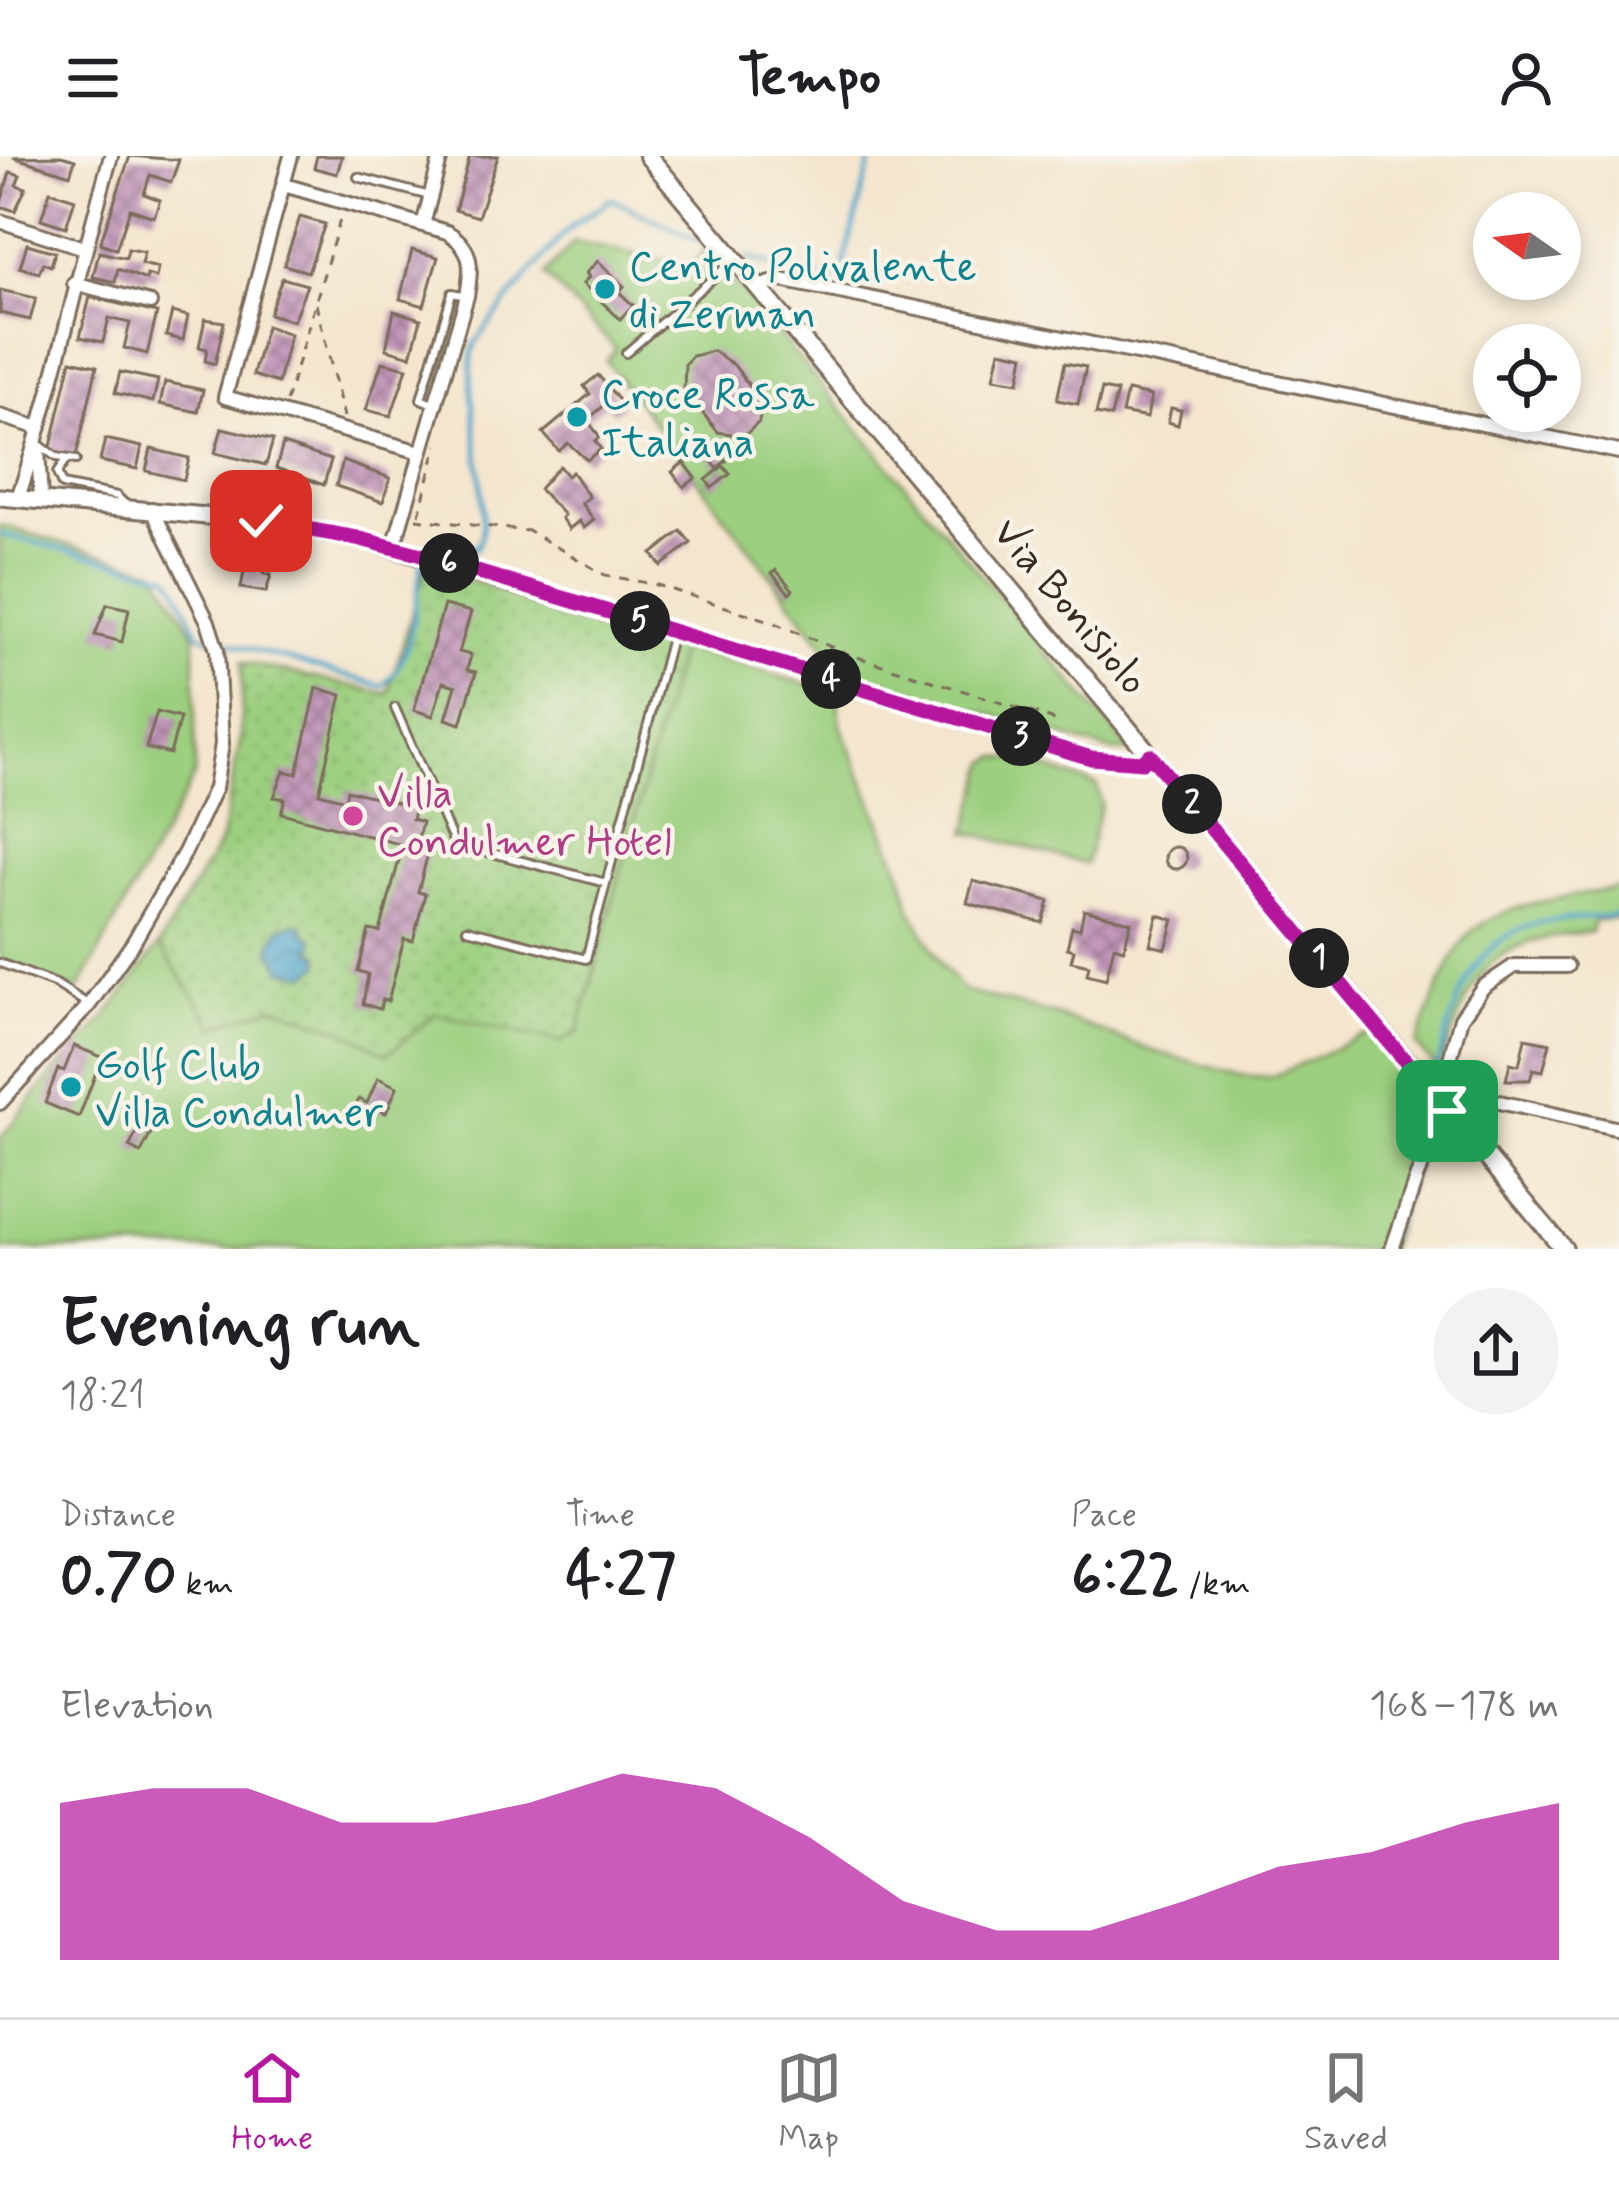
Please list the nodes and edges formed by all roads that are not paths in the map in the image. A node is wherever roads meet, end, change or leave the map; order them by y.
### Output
1 (111, 156) edge
2 (291, 156) edge
3 (441, 156) edge
4 (648, 156) edge
5 (358, 177) dead end
6 (284, 185) junction
7 (430, 196) junction
8 (0, 221) edge
9 (423, 225) junction
10 (84, 248) junction
11 (735, 259) junction
12 (74, 284) junction
13 (758, 287) junction
14 (150, 303) dead end
15 (626, 353) dead end
16 (0, 416) edge
17 (38, 435) junction
18 (420, 452) junction
19 (1619, 452) edge
20 (0, 496) edge
21 (18, 498) junction
22 (41, 500) junction
23 (129, 507) junction
24 (152, 509) junction
25 (395, 544) junction
26 (674, 631) junction
27 (395, 708) dead end
28 (1150, 755) junction
29 (606, 883) junction
30 (467, 929) dead end
31 (0, 962) edge
32 (1567, 966) dead end
33 (88, 1006) junction
34 (1442, 1089) junction
35 (0, 1103) edge
36 (1447, 1111) junction
37 (1619, 1129) edge
38 (1392, 1249) edge
39 (1564, 1249) edge

1 - 10 street
2 - 6 street
3 - 7 street
4 - 11 main road, Via Bonisiolo
5 - 7 lane
6 - 9 street
6 - 18 street
7 - 9 street
8 - 10 street
9 - 18 street
10 - 12 street
11 - 13 main road, Via Bonisiolo
11 - 15 lane
12 - 14 street
12 - 17 street
13 - 19 street
13 - 28 main road, Via Bonisiolo
16 - 17 street
17 - 21 street
17 - 22 street
17 - 23 lane
18 - 25 street
20 - 21 street
21 - 22 street
22 - 23 street
23 - 24 street
24 - 25 street
24 - 33 street
25 - 26 street
26 - 28 street
26 - 29 lane
27 - 29 lane
28 - 36 main road, Via Bonisiolo
29 - 30 lane
31 - 33 lane
32 - 34 street
33 - 35 street
34 - 36 street
34 - 37 street
36 - 38 street
36 - 39 main road, Via Bonisiolo

